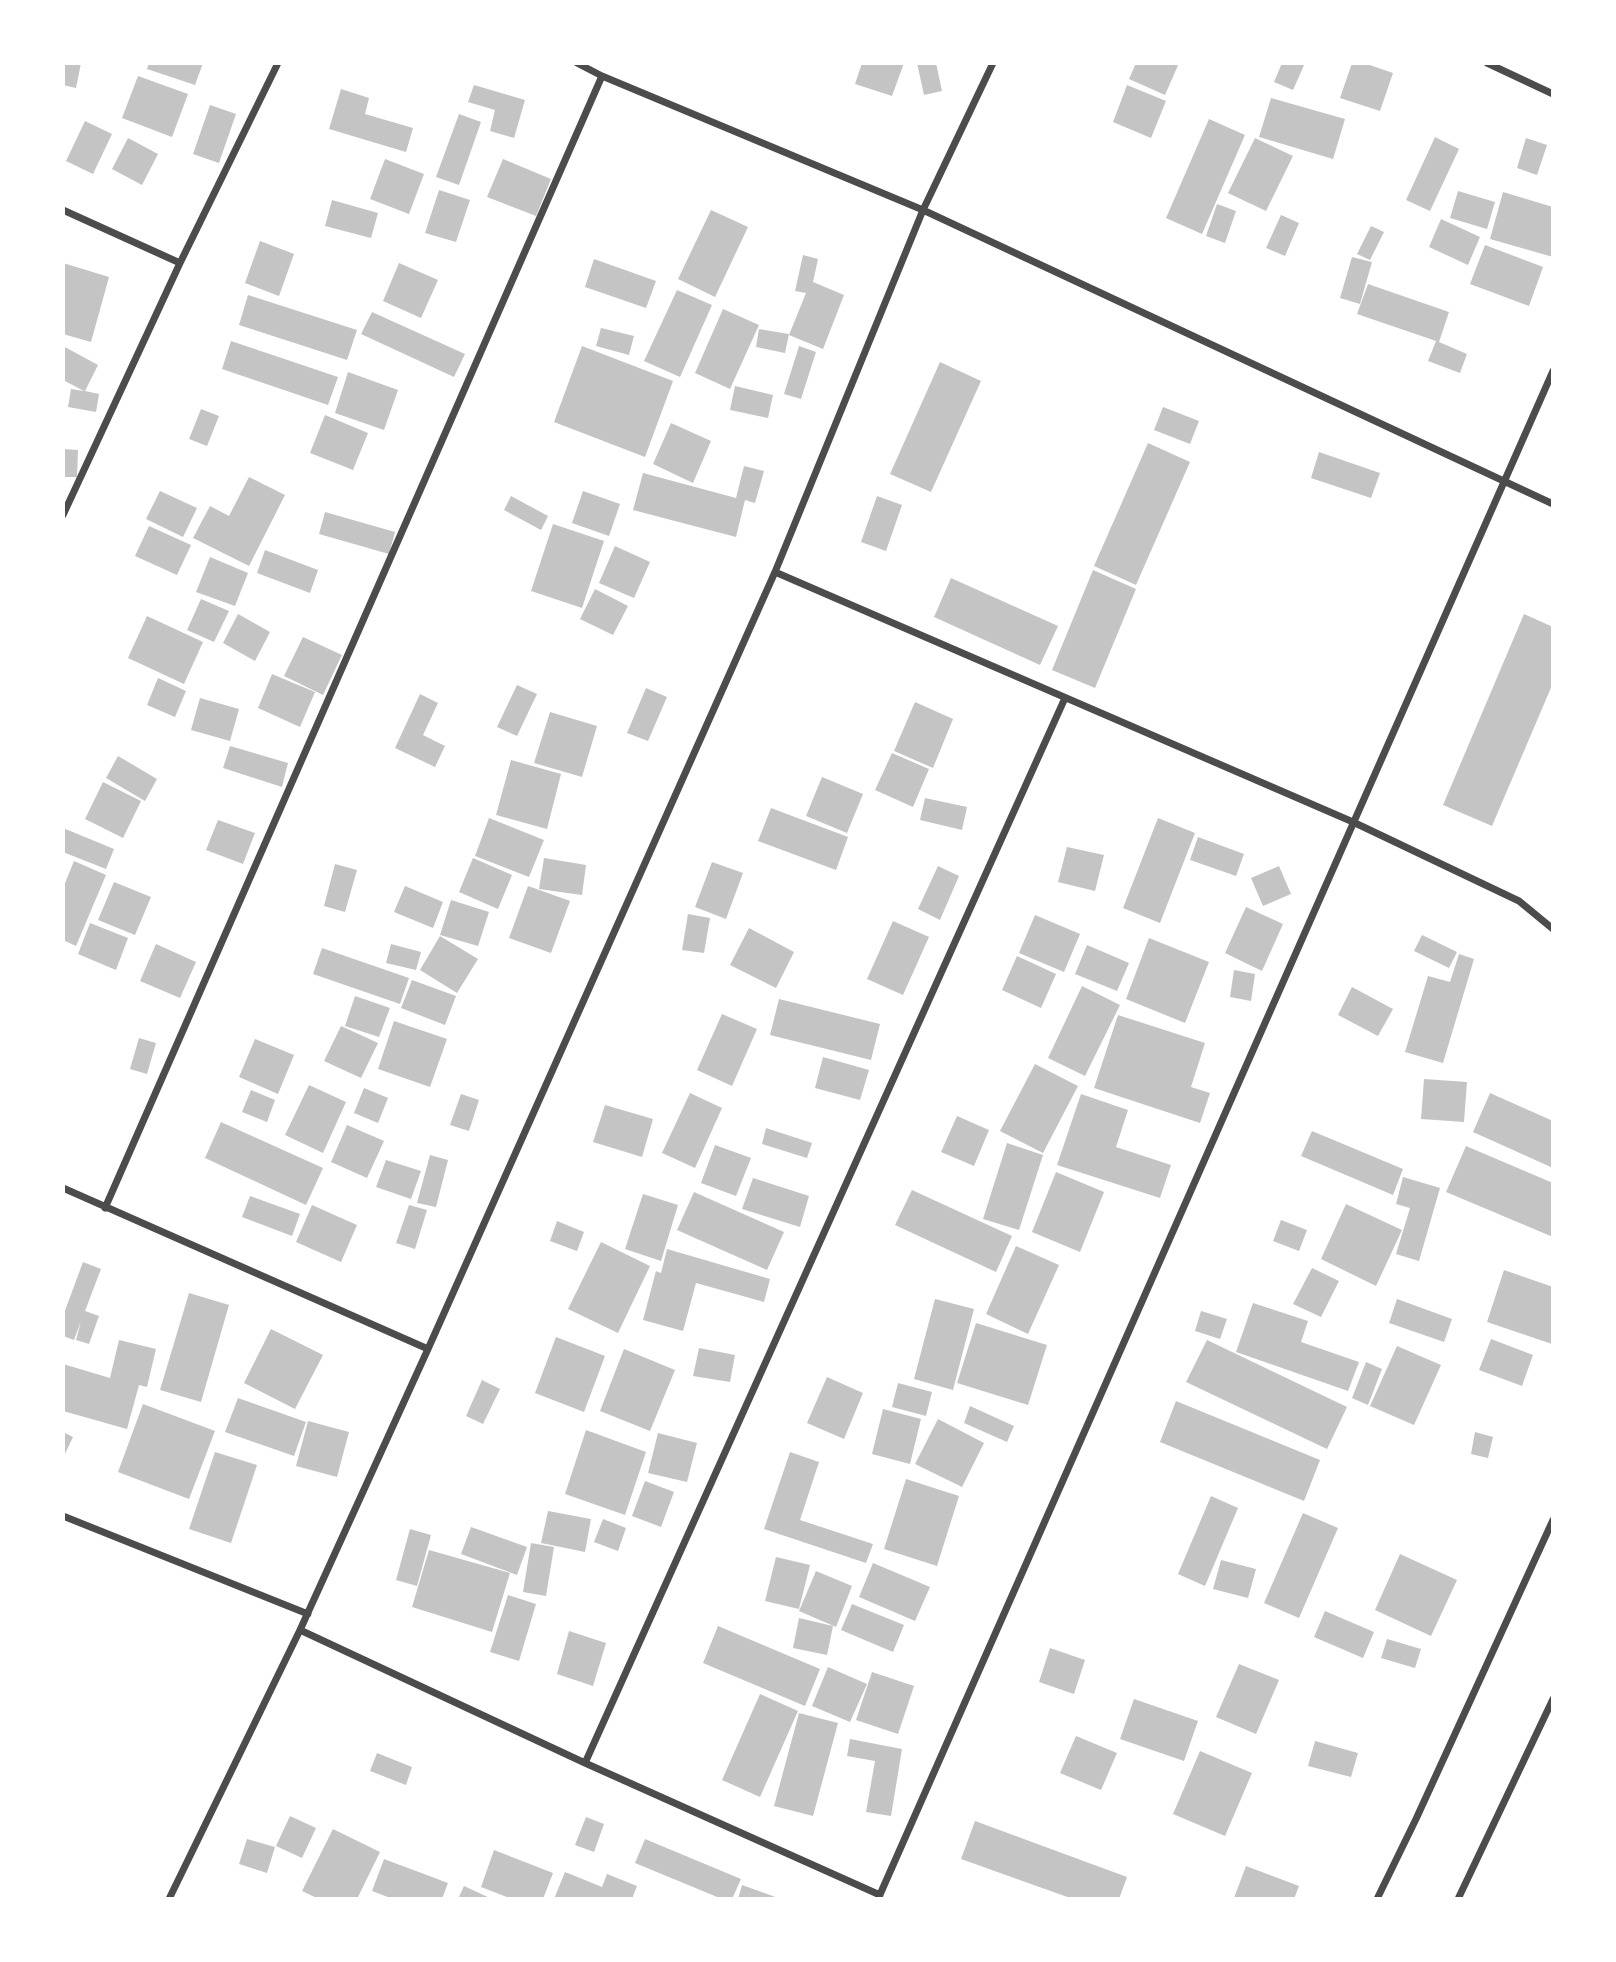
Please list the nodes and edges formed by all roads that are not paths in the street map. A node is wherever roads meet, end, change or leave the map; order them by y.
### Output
1 (278, 63) edge
2 (577, 63) edge
3 (993, 63) edge
4 (1487, 63) edge
5 (602, 76) junction
6 (1553, 94) edge
7 (63, 210) edge
8 (922, 210) junction
9 (180, 263) junction
10 (1553, 371) edge
11 (1505, 481) junction
12 (1553, 504) edge
13 (63, 515) edge
14 (775, 572) junction
15 (1065, 698) junction
16 (1353, 822) junction
17 (1553, 929) edge
18 (63, 1188) edge
19 (105, 1208) junction
20 (428, 1349) junction
21 (63, 1516) edge
22 (1553, 1520) edge
23 (307, 1614) junction
24 (300, 1630) junction
25 (1553, 1699) edge
26 (584, 1763) junction
27 (879, 1897) edge
28 (169, 1899) edge
29 (1377, 1899) edge
30 (1458, 1899) edge

1 - 9 street
2 - 5 street
3 - 8 street
4 - 6 street
5 - 8 street
5 - 19 street
7 - 9 street
8 - 11 street
8 - 14 street
9 - 13 street
10 - 11 street
11 - 12 street
11 - 16 street
14 - 15 street
14 - 20 street
15 - 16 street
15 - 26 street
16 - 17 street
16 - 27 street
18 - 19 street
19 - 20 street
20 - 23 street
21 - 23 street
22 - 29 street
23 - 24 street
24 - 26 street
24 - 28 street
25 - 30 street
26 - 27 street

